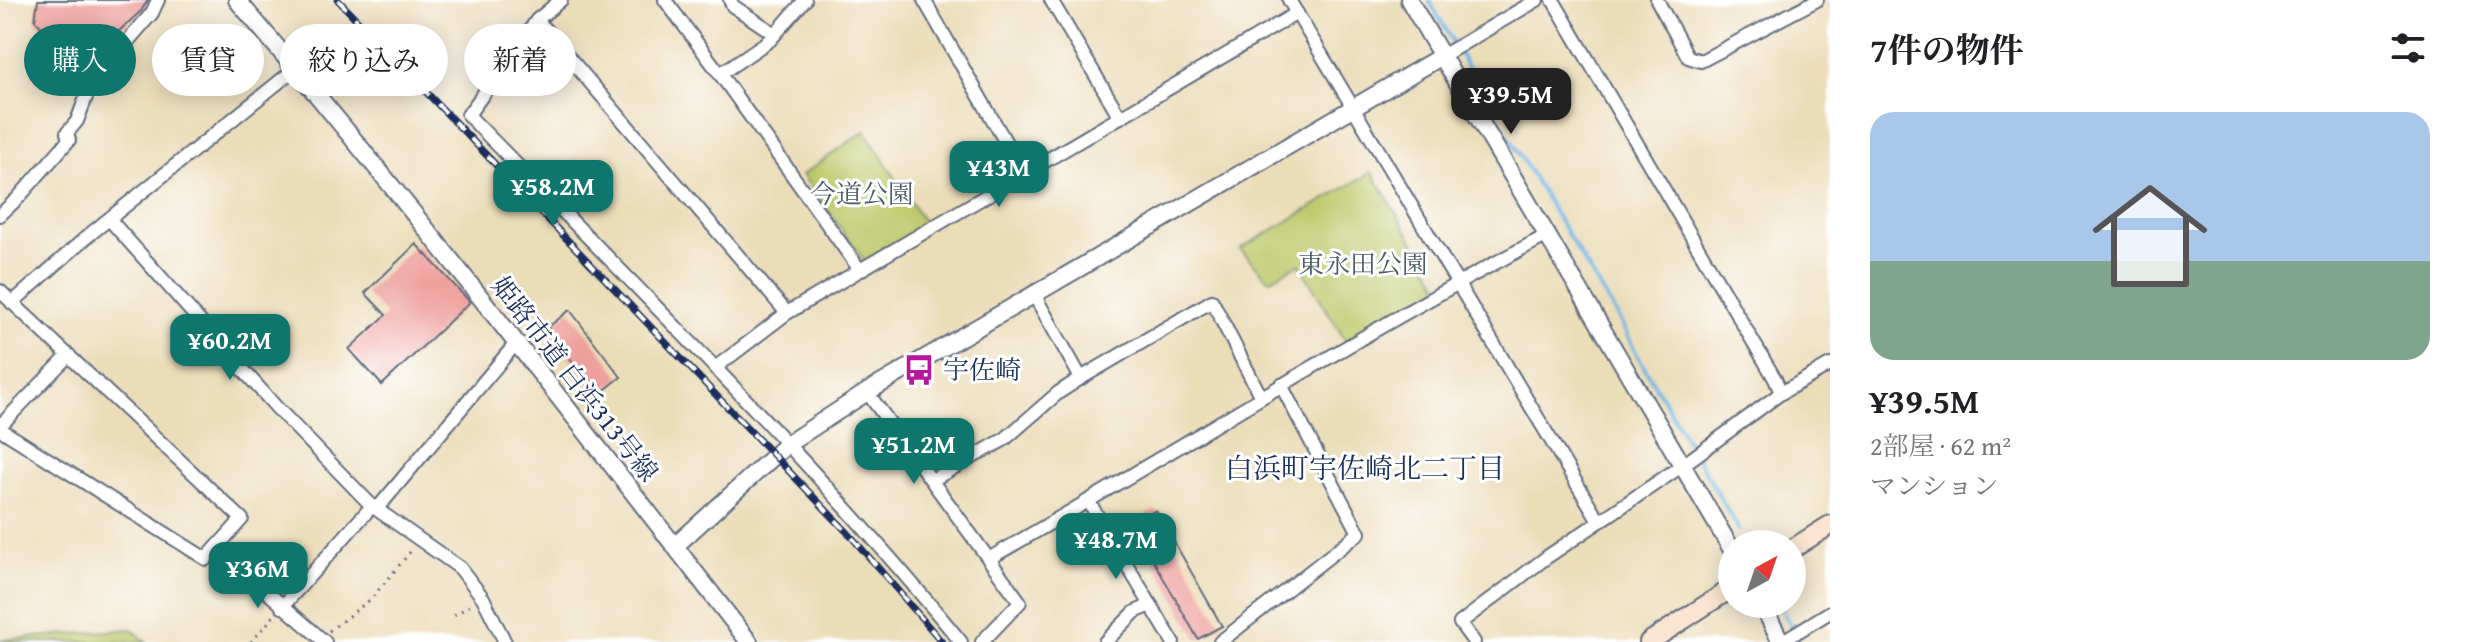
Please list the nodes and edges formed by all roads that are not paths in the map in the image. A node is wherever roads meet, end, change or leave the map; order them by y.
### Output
1 (158, 0) edge
2 (237, 0) edge
3 (561, 0) edge
4 (665, 0) edge
5 (730, 0) edge
6 (805, 0) edge
7 (924, 0) edge
8 (1051, 0) edge
9 (1289, 0) edge
10 (1409, 0) edge
11 (1537, 0) edge
12 (1553, 0) edge
13 (1657, 0) edge
14 (1817, 0) edge
15 (1297, 13) junction
16 (537, 20) junction
17 (775, 34) junction
18 (280, 51) edge
19 (1442, 56) junction
20 (720, 74) junction
21 (280, 81) edge
22 (317, 96) edge
23 (1353, 109) junction
24 (1120, 117) junction
25 (1024, 174) junction
26 (0, 215) edge
27 (110, 220) junction
28 (1546, 236) junction
29 (860, 270) junction
30 (1457, 282) junction
31 (0, 291) edge
32 (1033, 293) junction
33 (12, 303) junction
34 (787, 313) junction
35 (517, 342) junction
36 (69, 355) junction
37 (1830, 365) edge
38 (715, 368) junction
39 (1081, 378) junction
40 (1281, 385) junction
41 (867, 392) junction
42 (1781, 393) junction
43 (1261, 397) junction
44 (0, 427) edge
45 (786, 445) junction
46 (1683, 465) junction
47 (932, 480) junction
48 (1089, 502) junction
49 (375, 508) junction
50 (1599, 521) junction
51 (1830, 525) edge
52 (1720, 530) edge
53 (1806, 540) edge
54 (675, 546) junction
55 (216, 548) junction
56 (990, 558) junction
57 (1718, 597) edge
58 (1151, 605) junction
59 (282, 607) junction
60 (1830, 612) edge
61 (1769, 618) edge
62 (321, 641) edge
63 (505, 642) edge
64 (748, 642) edge
65 (961, 642) edge
66 (982, 642) edge
67 (1105, 642) edge
68 (1173, 642) edge
69 (1220, 642) edge
70 (1474, 642) edge
71 (1649, 642) edge
72 (1781, 642) edge

1 - 26 street
2 - 18 street, 姫路市道 白浜313号線
3 - 16 street
4 - 20 street
5 - 17 street
6 - 17 street
7 - 25 street
8 - 24 street
9 - 15 street
10 - 19 street
11 - 19 street
12 - 42 street
13 - 14 street
15 - 23 street
15 - 24 street
16 - 34 street
16 - 38 street
17 - 20 street
19 - 23 street
19 - 28 street
20 - 29 street
21 - 27 street
22 - 35 street, 姫路市道 白浜313号線
23 - 30 street
23 - 32 street
24 - 25 street
25 - 29 street
27 - 33 street
27 - 49 street
28 - 30 street
28 - 46 street
29 - 34 street
30 - 40 street
30 - 50 street
31 - 33 street
32 - 39 street
32 - 41 street
33 - 36 street
34 - 38 street
35 - 49 street
35 - 54 street, 姫路市道 白浜313号線
36 - 44 street
36 - 55 street
37 - 42 street
38 - 45 street
39 - 43 street
39 - 47 street
40 - 43 street
40 - 69 street
41 - 45 street
41 - 47 street
42 - 46 street
43 - 48 street
44 - 55 street
45 - 54 street
45 - 65 street
46 - 50 street
46 - 52 street
47 - 56 street
48 - 56 street
48 - 58 street
49 - 59 street
49 - 63 street
50 - 70 street
51 - 53 main road
54 - 64 street, 姫路市道 白浜313号線
55 - 59 street
56 - 66 street
57 - 71 main road
58 - 67 street
58 - 68 street
59 - 62 street
60 - 72 street
61 - 72 street

